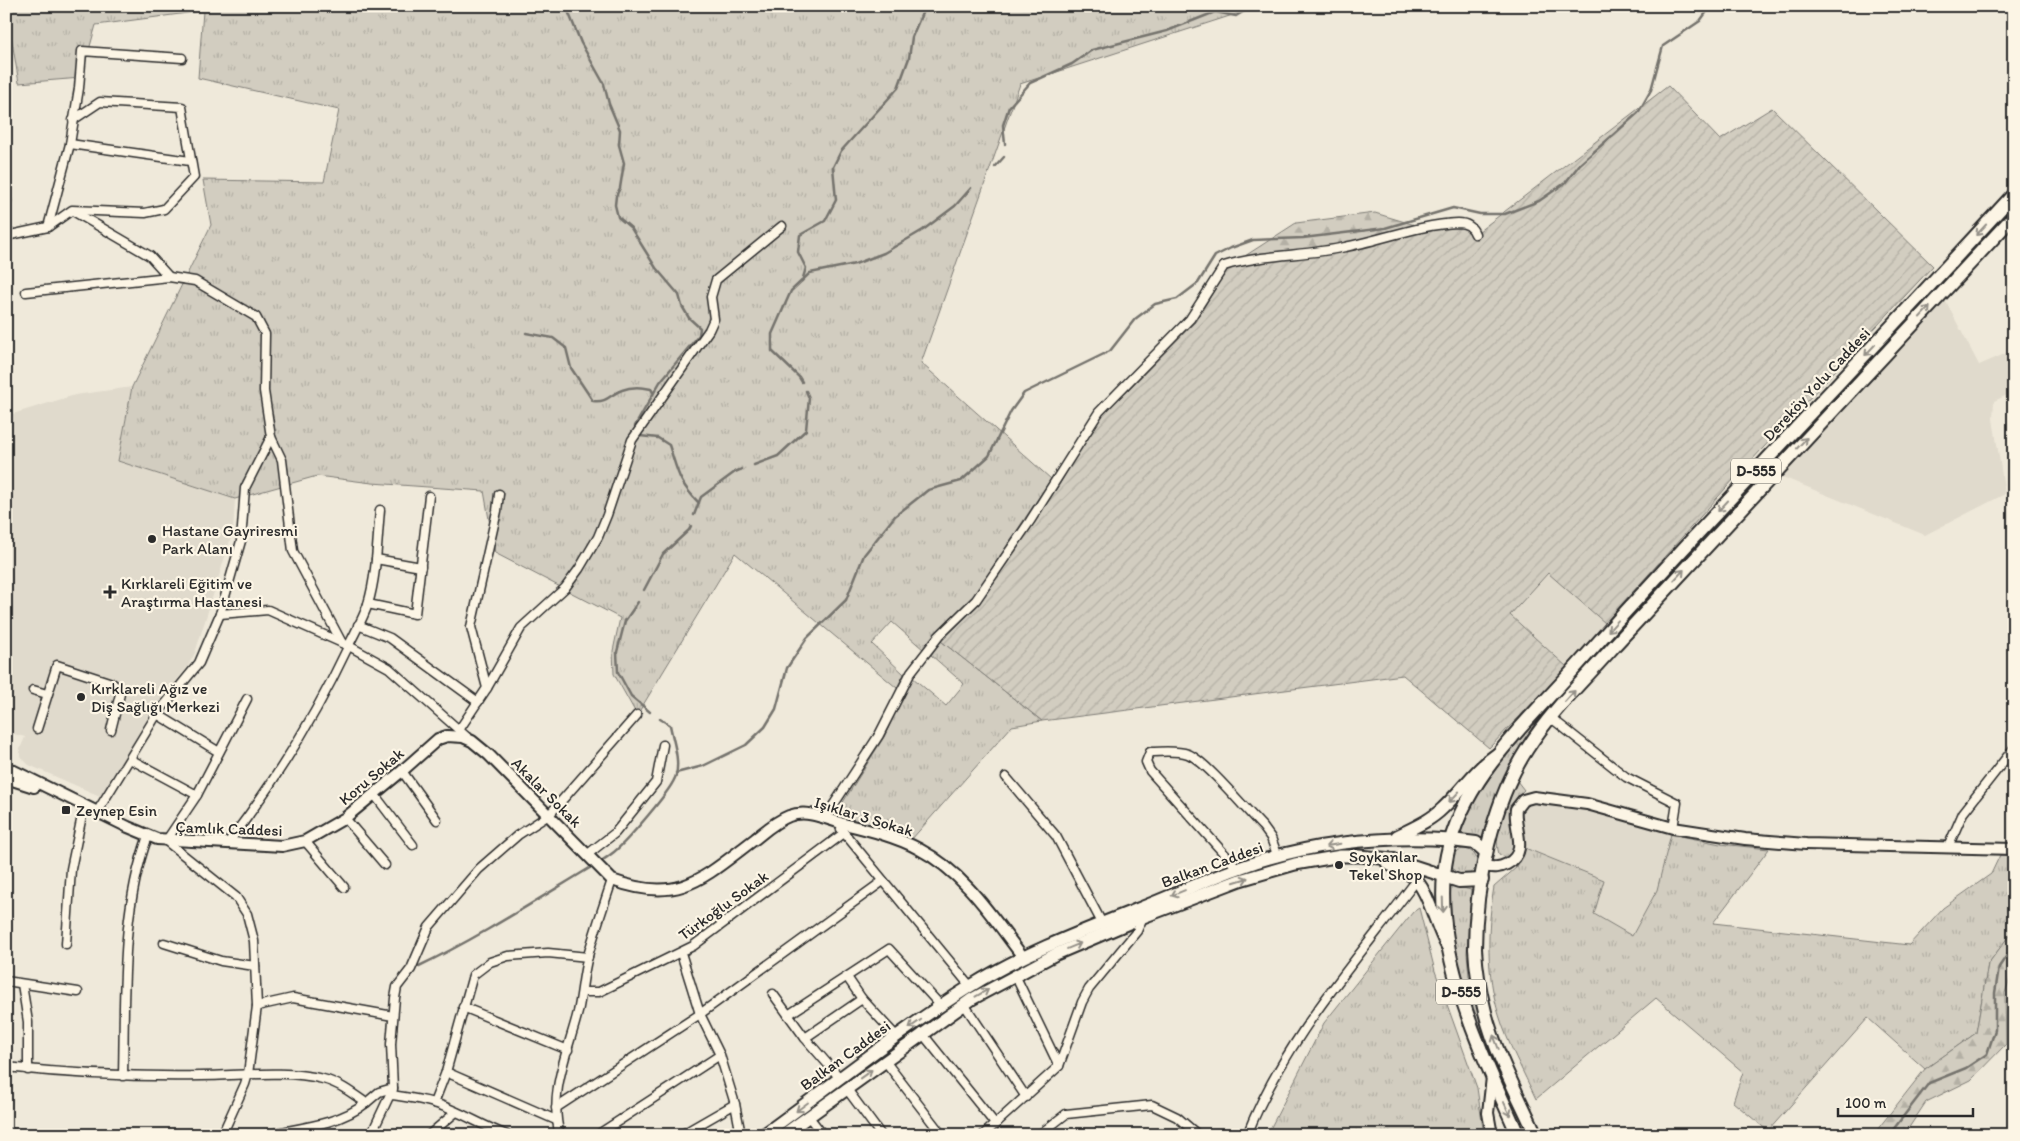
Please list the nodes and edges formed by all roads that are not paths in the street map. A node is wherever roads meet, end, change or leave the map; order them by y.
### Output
1 (182, 58) dead end
2 (74, 120) junction
3 (70, 144) junction
4 (190, 161) junction
5 (2014, 194) edge
6 (72, 210) junction
7 (2014, 216) edge
8 (782, 226) dead end
9 (48, 227) junction
10 (1476, 234) dead end
11 (6, 236) edge
12 (169, 277) junction
13 (26, 292) dead end
14 (271, 437) junction
15 (499, 494) dead end
16 (429, 496) dead end
17 (380, 510) dead end
18 (376, 559) junction
19 (421, 567) junction
20 (368, 604) junction
21 (220, 614) junction
22 (358, 625) junction
23 (345, 644) junction
24 (487, 688) junction
25 (33, 690) dead end
26 (47, 694) junction
27 (247, 699) dead end
28 (478, 702) junction
29 (157, 714) junction
30 (637, 714) dead end
31 (1550, 717) junction
32 (38, 729) dead end
33 (111, 730) dead end
34 (457, 732) junction
35 (663, 745) dead end
36 (2014, 748) edge
37 (1501, 751) junction
38 (219, 752) junction
39 (130, 759) junction
40 (6, 767) edge
41 (402, 771) junction
42 (1006, 777) dead end
43 (6, 778) edge
44 (374, 794) junction
45 (197, 795) junction
46 (70, 799) junction
47 (84, 806) junction
48 (97, 812) junction
49 (549, 815) junction
50 (345, 818) junction
51 (436, 820) dead end
52 (830, 820) junction
53 (1673, 828) junction
54 (844, 833) junction
55 (148, 836) junction
56 (1392, 838) junction
57 (1451, 840) junction
58 (166, 841) junction
59 (305, 841) junction
60 (228, 843) junction
61 (414, 845) dead end
62 (1948, 847) junction
63 (2014, 849) edge
64 (1486, 852) junction
65 (589, 856) junction
66 (1278, 857) junction
67 (1380, 857) junction
68 (384, 865) dead end
69 (1484, 866) junction
70 (1237, 868) junction
71 (1444, 876) junction
72 (612, 880) junction
73 (883, 880) junction
74 (1482, 880) junction
75 (1416, 881) junction
76 (344, 887) dead end
77 (1143, 917) junction
78 (1102, 923) junction
79 (164, 943) dead end
80 (66, 944) dead end
81 (1449, 948) junction
82 (681, 953) junction
83 (588, 957) junction
84 (1026, 962) junction
85 (255, 966) junction
86 (1015, 975) junction
87 (847, 977) junction
88 (6, 981) edge
89 (22, 984) junction
90 (970, 986) junction
91 (78, 992) dead end
92 (583, 992) junction
93 (773, 994) dead end
94 (862, 999) junction
95 (964, 1004) junction
96 (257, 1006) junction
97 (463, 1006) junction
98 (941, 1006) junction
99 (700, 1014) junction
100 (788, 1015) junction
101 (393, 1016) junction
102 (922, 1034) junction
103 (897, 1037) junction
104 (805, 1038) junction
105 (568, 1050) junction
106 (720, 1055) junction
107 (885, 1060) junction
108 (1059, 1066) junction
109 (6, 1067) edge
110 (28, 1070) junction
111 (446, 1072) junction
112 (248, 1074) junction
113 (123, 1076) junction
114 (1492, 1076) junction
115 (839, 1077) junction
116 (393, 1088) junction
117 (846, 1088) junction
118 (1026, 1097) junction
119 (366, 1103) junction
120 (434, 1103) junction
121 (735, 1104) junction
122 (556, 1108) junction
123 (456, 1112) junction
124 (809, 1117) junction
125 (556, 1120) junction
126 (996, 1125) junction
127 (6, 1133) edge
128 (44, 1135) edge
129 (222, 1135) edge
130 (265, 1135) edge
131 (370, 1135) edge
132 (429, 1135) edge
133 (507, 1135) edge
134 (560, 1135) edge
135 (597, 1135) edge
136 (680, 1135) edge
137 (741, 1135) edge
138 (764, 1135) edge
139 (783, 1135) edge
140 (823, 1135) edge
141 (881, 1135) edge
142 (942, 1135) edge
143 (983, 1135) edge
144 (1039, 1135) edge
145 (1198, 1135) edge
146 (1248, 1135) edge
147 (1492, 1135) edge
148 (1518, 1135) edge
149 (1536, 1135) edge

1 - 2 street
2 - 3 street
2 - 4 street
3 - 4 street
3 - 9 street
4 - 6 street
5 -> 37 highway, Dereköy Yolu Caddesi / D-555
6 - 9 street
6 - 12 street
31 -> 7 highway, Dereköy Yolu Caddesi / D-555
8 - 24 street
9 - 11 street
10 - 52 street
12 - 13 street
12 - 14 street
14 - 21 street
14 - 23 street
15 - 24 street
16 - 19 street
17 - 18 street
18 - 19 street
18 - 20 street
19 - 20 street
20 - 22 street
21 - 23 street
21 - 29 street
22 - 23 street
22 - 28 street
23 - 34 street
23 - 60 street
24 - 28 street
25 - 26 street
26 - 32 street
26 - 33 street
27 - 38 street
28 - 34 street
29 - 38 street
29 - 39 street
30 - 49 street
31 - 53 street
31 - 64 highway, Dereköy Yolu Caddesi / D-555
34 - 41 street, Koru Sokak
34 - 49 street, Akalar Sokak
35 - 65 street
36 - 62 street
37 -> 56 main road
37 - 57 highway, D-555
38 - 45 street
39 - 45 street
39 - 48 street
40 - 46 street, Çamlık Caddesi
41 - 44 street, Koru Sokak
41 - 51 street
42 - 78 street
43 - 46 street, Çamlık Caddesi
44 - 50 street, Koru Sokak
44 - 61 street
45 - 58 street
46 - 47 street, Çamlık Caddesi
47 - 48 street, Çamlık Caddesi
47 - 80 street
48 - 55 street, Çamlık Caddesi
49 - 65 street, Akalar Sokak
49 - 101 street
50 - 59 street, Koru Sokak
50 - 68 street
52 - 54 street
52 - 72 street, Işıklar 3 Sokak
52 - 84 street, Işıklar 3 Sokak
53 - 62 street
53 - 69 street
54 - 73 street
54 - 82 street, Türkoğlu Sokak
55 - 58 street, Çamlık Caddesi
55 - 113 street
56 - 57 main road, Balkan Caddesi
56 -> 66 main road, Balkan Caddesi
57 - 64 highway
57 - 71 highway, D-555
58 - 60 street, Çamlık Caddesi
58 - 85 street
59 - 60 street, Çamlık Caddesi
59 - 76 street
62 - 63 street
64 - 69 highway, D-555
65 - 72 street, Akalar Sokak
66 - 70 main road, Balkan Caddesi
66 - 70 street
67 - 71 main road, Balkan Caddesi
67 - 75 main road
77 -> 67 main road, Balkan Caddesi
69 - 74 highway, D-555
70 -> 78 main road, Balkan Caddesi
71 - 74 highway
71 -> 81 highway, D-555
72 - 83 street
73 - 90 street
73 - 99 street
149 -> 74 highway, D-555
75 - 81 main road
75 - 146 street
84 -> 77 main road, Balkan Caddesi
77 - 108 street
78 - 84 main road, Balkan Caddesi
79 - 85 street
81 - 114 highway, D-555
82 - 92 street, Türkoğlu Sokak
82 - 99 street
83 - 92 street
83 - 97 street
84 - 86 main road, Balkan Caddesi
84 - 90 main road, Balkan Caddesi
85 - 96 street
95 -> 86 main road, Balkan Caddesi
86 - 108 street
87 - 94 street
87 - 98 street
87 - 100 street
88 - 89 street
89 - 91 street
89 - 110 street
90 - 98 main road, Balkan Caddesi
92 - 105 street
93 - 100 street
94 - 103 street
94 - 104 street
95 - 102 main road, Balkan Caddesi
95 - 118 street
96 - 101 street
96 - 112 street
97 - 105 street
97 - 111 street
98 -> 103 main road, Balkan Caddesi
99 - 106 street
99 - 122 street
100 - 104 street
101 - 116 street
102 - 107 main road, Balkan Caddesi
102 - 126 street
103 - 115 main road, Balkan Caddesi
104 - 115 street
105 - 122 street
106 - 121 street
106 - 135 street
117 -> 107 main road, Balkan Caddesi
107 - 142 street
108 - 118 street
109 - 110 street
110 - 113 street
111 - 120 street
111 - 125 street
112 - 113 street
112 - 119 street
112 - 129 street
114 - 147 street
114 -> 148 highway, D-555
115 - 117 main road
115 -> 138 main road, Balkan Caddesi
116 - 119 street
116 - 120 street
116 - 131 street
117 - 124 main road, Balkan Caddesi
117 - 141 street
118 - 126 street
119 - 130 street
120 - 123 street
121 - 136 street
121 - 137 street
122 - 125 street
123 - 132 street
123 - 133 street
124 - 139 main road, Balkan Caddesi
124 - 140 street
125 - 134 street
126 - 143 street
127 - 128 street
144 - 145 street

